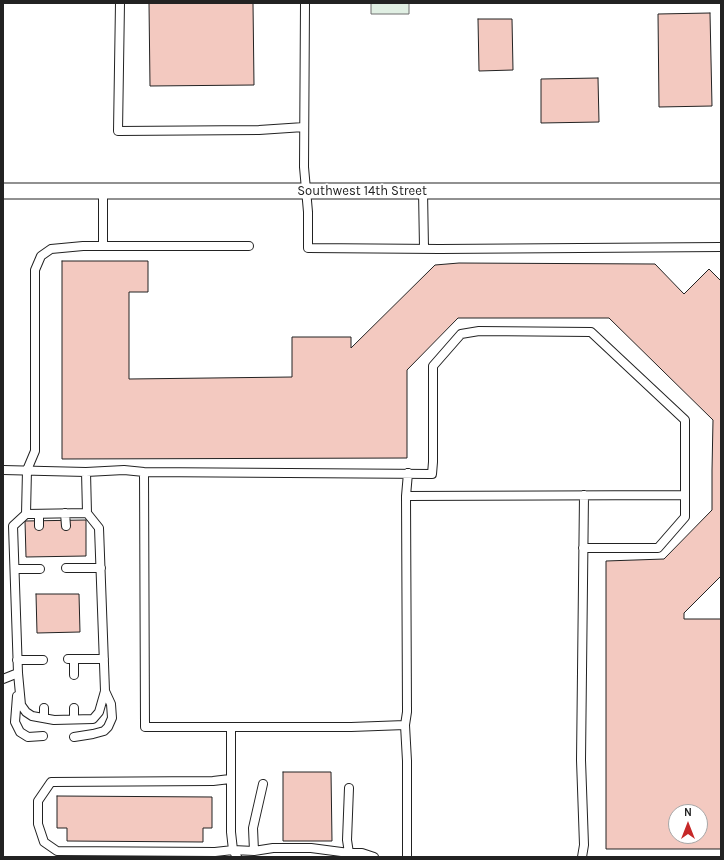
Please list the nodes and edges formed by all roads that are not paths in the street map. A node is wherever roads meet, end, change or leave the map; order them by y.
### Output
1 (120, 3) edge
2 (305, 3) edge
3 (304, 127) junction
4 (3, 191) edge
5 (103, 191) junction
6 (307, 191) junction
7 (423, 191) junction
8 (721, 191) edge
9 (103, 246) junction
10 (249, 246) dead end
11 (721, 247) edge
12 (424, 248) junction
13 (3, 470) edge
14 (27, 470) junction
15 (86, 472) junction
16 (144, 472) junction
17 (408, 473) junction
18 (584, 495) junction
19 (685, 495) junction
20 (406, 496) junction
21 (65, 513) junction
22 (87, 513) junction
23 (26, 514) junction
24 (39, 514) junction
25 (39, 526) dead end
26 (66, 526) dead end
27 (583, 548) junction
28 (66, 568) dead end
29 (101, 568) junction
30 (14, 569) junction
31 (40, 569) dead end
32 (104, 659) junction
33 (17, 660) junction
34 (43, 660) dead end
35 (18, 673) junction
36 (74, 674) dead end
37 (3, 679) edge
38 (19, 682) junction
39 (105, 691) junction
40 (44, 708) dead end
41 (74, 708) dead end
42 (44, 718) junction
43 (74, 719) junction
44 (405, 725) junction
45 (231, 727) junction
46 (43, 736) dead end
47 (74, 737) dead end
48 (230, 779) junction
49 (263, 784) dead end
50 (349, 788) dead end
51 (254, 851) junction
52 (349, 853) junction
53 (235, 854) edge
54 (374, 857) edge
55 (407, 857) edge
56 (582, 857) edge

1 - 3 lane
2 - 3 lane
3 - 6 lane
4 - 5 street, Southwest 14th Street
5 - 6 street, Southwest 14th Street
5 - 9 lane
6 - 7 street, Southwest 14th Street
6 - 12 lane
7 - 8 street, Southwest 14th Street
7 - 12 lane
9 - 10 lane
9 - 14 lane
11 - 12 lane
13 - 14 lane
14 - 15 lane
14 - 23 lane
15 - 16 lane
15 - 22 lane
16 - 17 lane
16 - 45 lane
17 - 19 lane
17 - 20 lane
18 - 19 lane
18 - 20 lane
18 - 27 lane
19 - 27 lane
20 - 44 lane
21 - 22 lane
21 - 24 lane
21 - 26 lane
22 - 29 lane
23 - 24 lane
23 - 30 lane
24 - 25 lane
27 - 56 lane
28 - 29 lane
29 - 32 lane
30 - 31 lane
30 - 33 lane
32 - 36 lane
32 - 39 lane
33 - 34 lane
33 - 35 lane
35 - 37 lane
35 - 38 lane
38 - 42 lane
38 - 46 lane
39 - 43 lane
39 - 47 lane
40 - 42 lane
41 - 43 lane
42 - 43 lane
44 - 45 lane
44 - 55 lane
45 - 48 lane
48 - 53 lane
48 - 53 lane
49 - 51 lane
50 - 52 lane
51 - 52 lane
51 - 53 lane
52 - 54 lane

